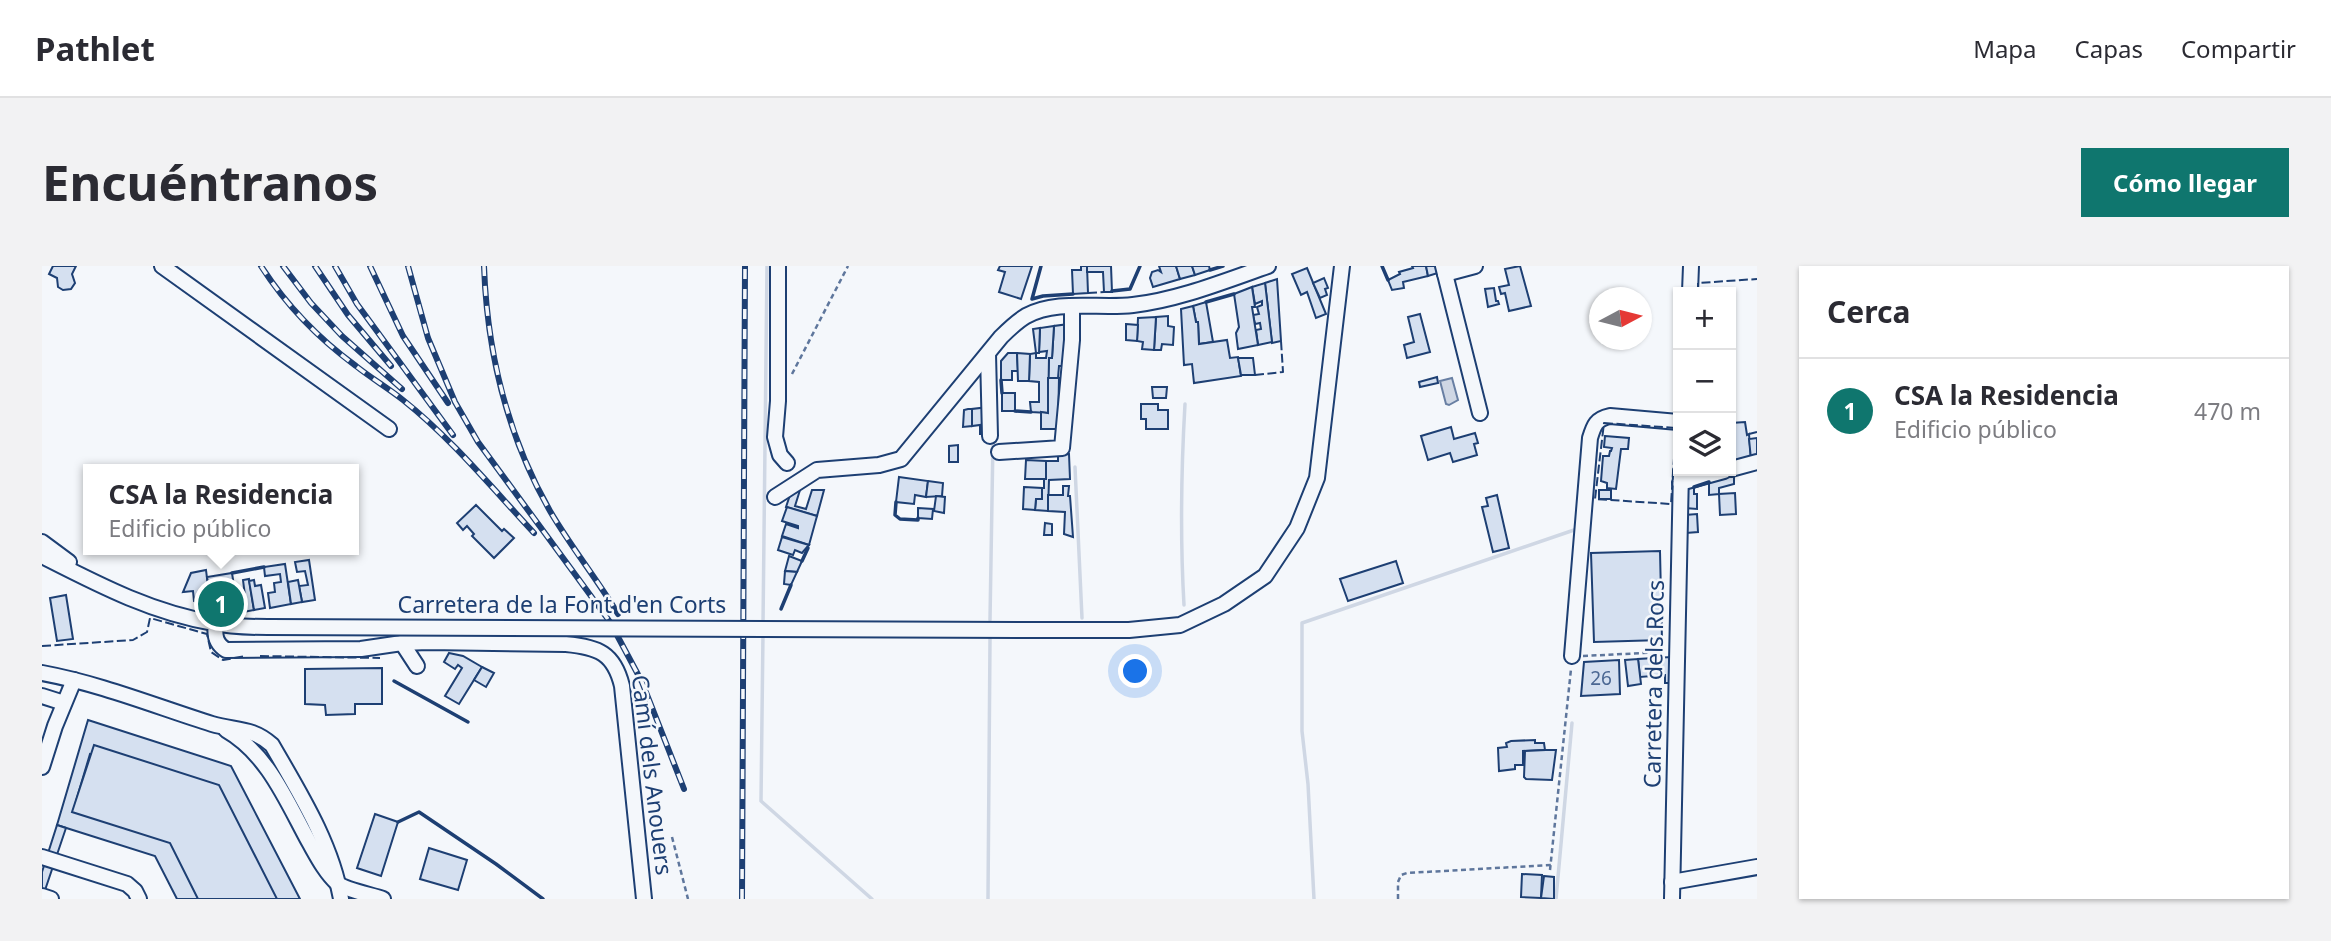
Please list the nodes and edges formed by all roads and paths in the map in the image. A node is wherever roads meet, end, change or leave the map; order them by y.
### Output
1 (162, 266) edge
2 (778, 266) edge
3 (848, 266) edge
4 (1268, 266) edge
5 (1342, 266) edge
6 (1475, 266) edge
7 (1691, 266) edge
8 (1444, 270) edge
9 (1238, 271) edge
10 (1690, 287) edge
11 (1072, 306) junction
12 (988, 354) junction
13 (791, 377) dead end
14 (1480, 414) dead end
15 (1673, 422) edge
16 (389, 429) dead end
17 (990, 436) dead end
18 (999, 452) dead end
19 (1757, 462) edge
20 (787, 463) dead end
21 (1736, 468) edge
22 (1680, 477) edge
23 (775, 497) dead end
24 (42, 542) edge
25 (42, 556) edge
26 (101, 586) junction
27 (216, 624) junction
28 (402, 643) junction
29 (1678, 652) junction
30 (1572, 656) junction
31 (417, 666) dead end
32 (42, 673) edge
33 (74, 680) junction
34 (42, 696) edge
35 (64, 703) junction
36 (42, 767) edge
37 (672, 837) dead end
38 (42, 857) edge
39 (1757, 867) edge
40 (1672, 882) junction
41 (340, 892) edge
42 (42, 896) edge
43 (51, 899) edge
44 (139, 899) edge
45 (383, 899) edge
46 (645, 899) edge
47 (688, 899) edge
48 (1398, 899) edge
49 (1672, 899) edge

1 - 16 street
2 - 20 street
3 - 13 path
4 - 9 street
5 - 27 street, Carretera de la Font d'en Corts, bridge
6 - 8 street
7 - 10 street
8 - 14 street
9 - 11 street
11 - 12 street
11 - 18 street
12 - 17 street
12 - 23 street
15 - 30 street
19 - 21 street
22 - 29 street, Carretera dels Rocs
24 - 26 street, Carretera de la Font d'en Corts
25 - 26 street, Carretera de la Font d'en Corts
26 - 27 street, Carretera de la Font d'en Corts
27 - 28 street, Camí dels Anouers
28 - 31 street
28 - 46 street, Camí dels Anouers
29 - 30 path
29 - 40 street, Carretera dels Rocs
30 - 48 path
32 - 33 street
33 - 35 street
33 - 41 street
34 - 35 street
35 - 36 street
37 - 47 path
38 - 44 street
39 - 40 street
40 - 49 street, Carretera dels Rocs
41 - 45 street
42 - 43 street

